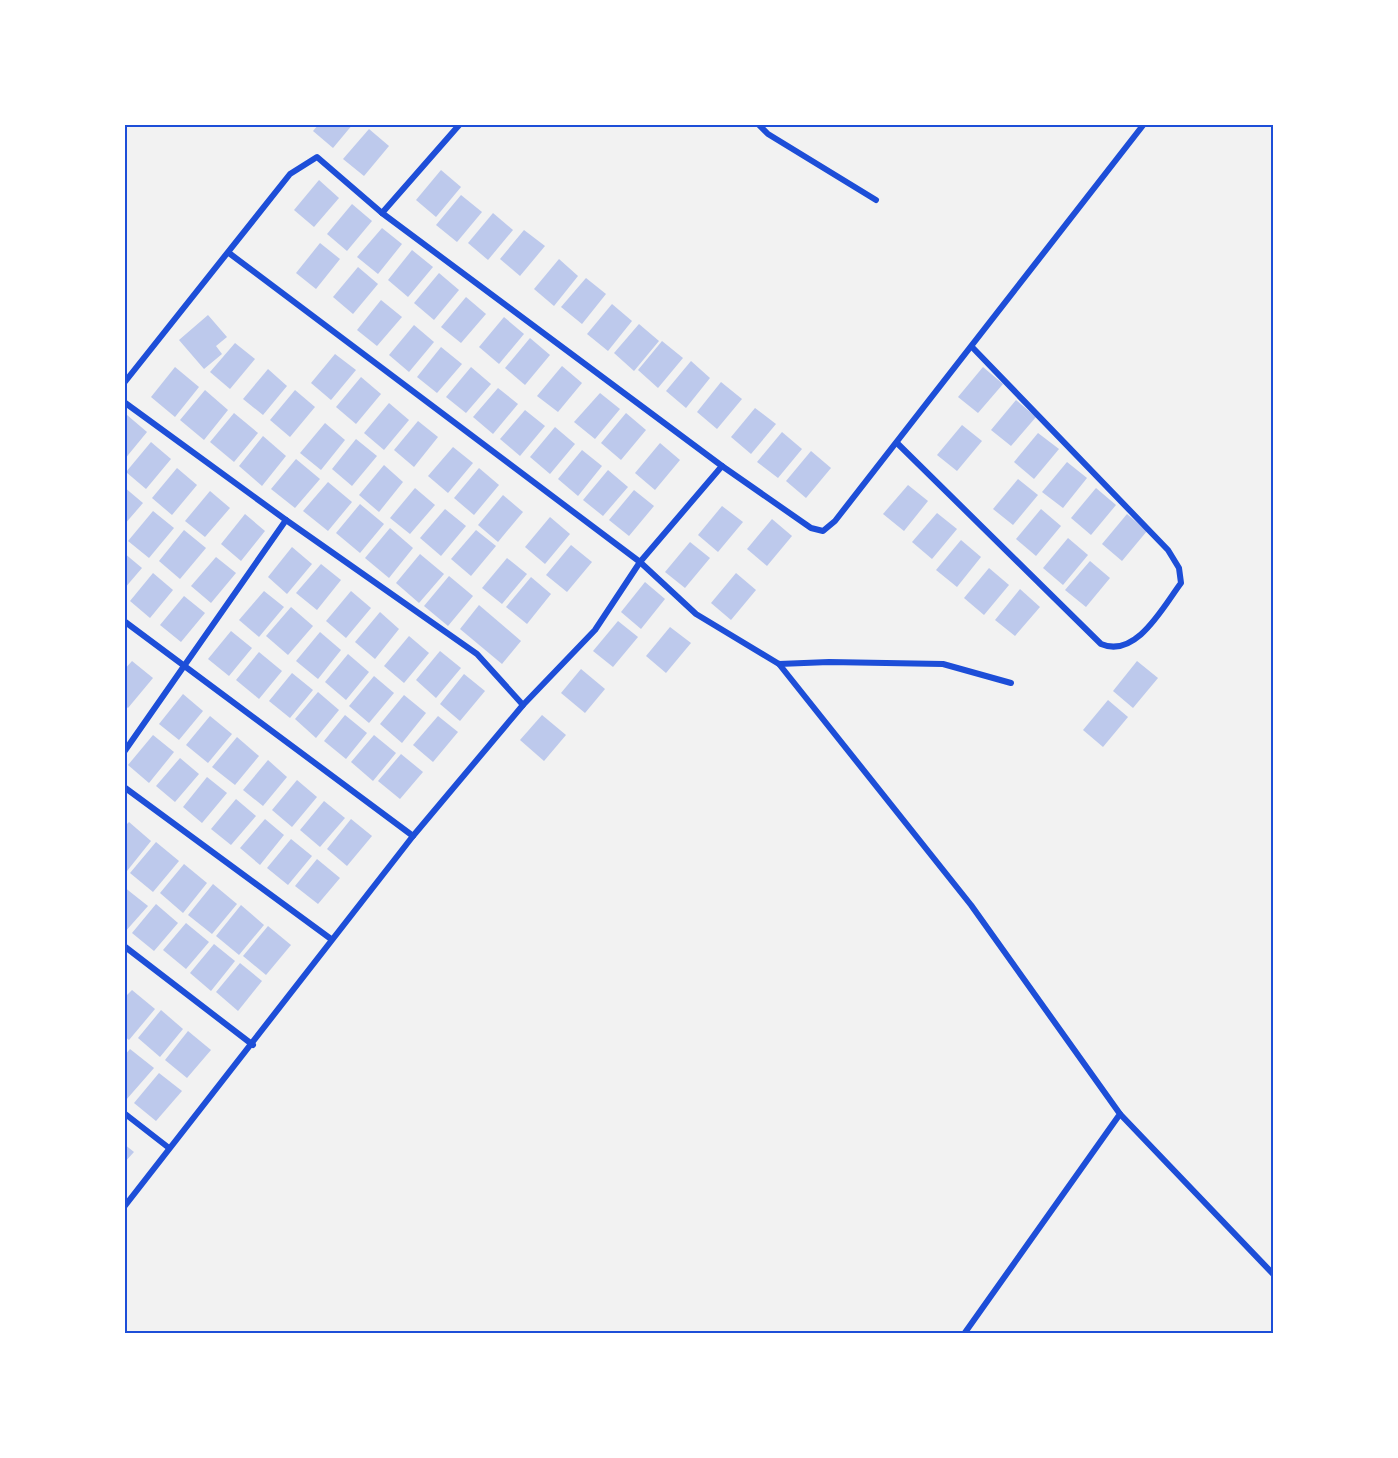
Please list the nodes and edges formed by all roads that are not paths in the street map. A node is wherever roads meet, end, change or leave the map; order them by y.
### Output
1 (460, 124) edge
2 (758, 124) edge
3 (1144, 124) edge
4 (876, 200) dead end
5 (382, 213) junction
6 (229, 253) junction
7 (972, 347) junction
8 (124, 383) edge
9 (124, 402) edge
10 (897, 443) junction
11 (722, 466) junction
12 (286, 520) junction
13 (640, 562) junction
14 (124, 621) edge
15 (779, 664) junction
16 (184, 665) junction
17 (1011, 683) dead end
18 (523, 705) junction
19 (124, 752) edge
20 (124, 786) edge
21 (413, 836) junction
22 (331, 939) junction
23 (124, 946) edge
24 (253, 1045) junction
25 (124, 1113) edge
26 (1120, 1114) junction
27 (169, 1148) junction
28 (124, 1207) edge
29 (1274, 1275) edge
30 (964, 1334) edge

1 - 5 street
2 - 4 street
3 - 7 street
5 - 6 street
5 - 11 street
6 - 8 street
6 - 13 street
7 - 10 street
7 - 10 street
9 - 12 street
10 - 11 street
11 - 13 street
12 - 16 street
12 - 18 street
13 - 15 street
13 - 18 street
14 - 16 street
15 - 17 street
15 - 26 street
16 - 19 street
16 - 21 street
18 - 21 street
20 - 22 street
21 - 22 street
22 - 24 street
23 - 24 street
24 - 27 street
25 - 27 street
26 - 29 street
26 - 30 street
27 - 28 street

